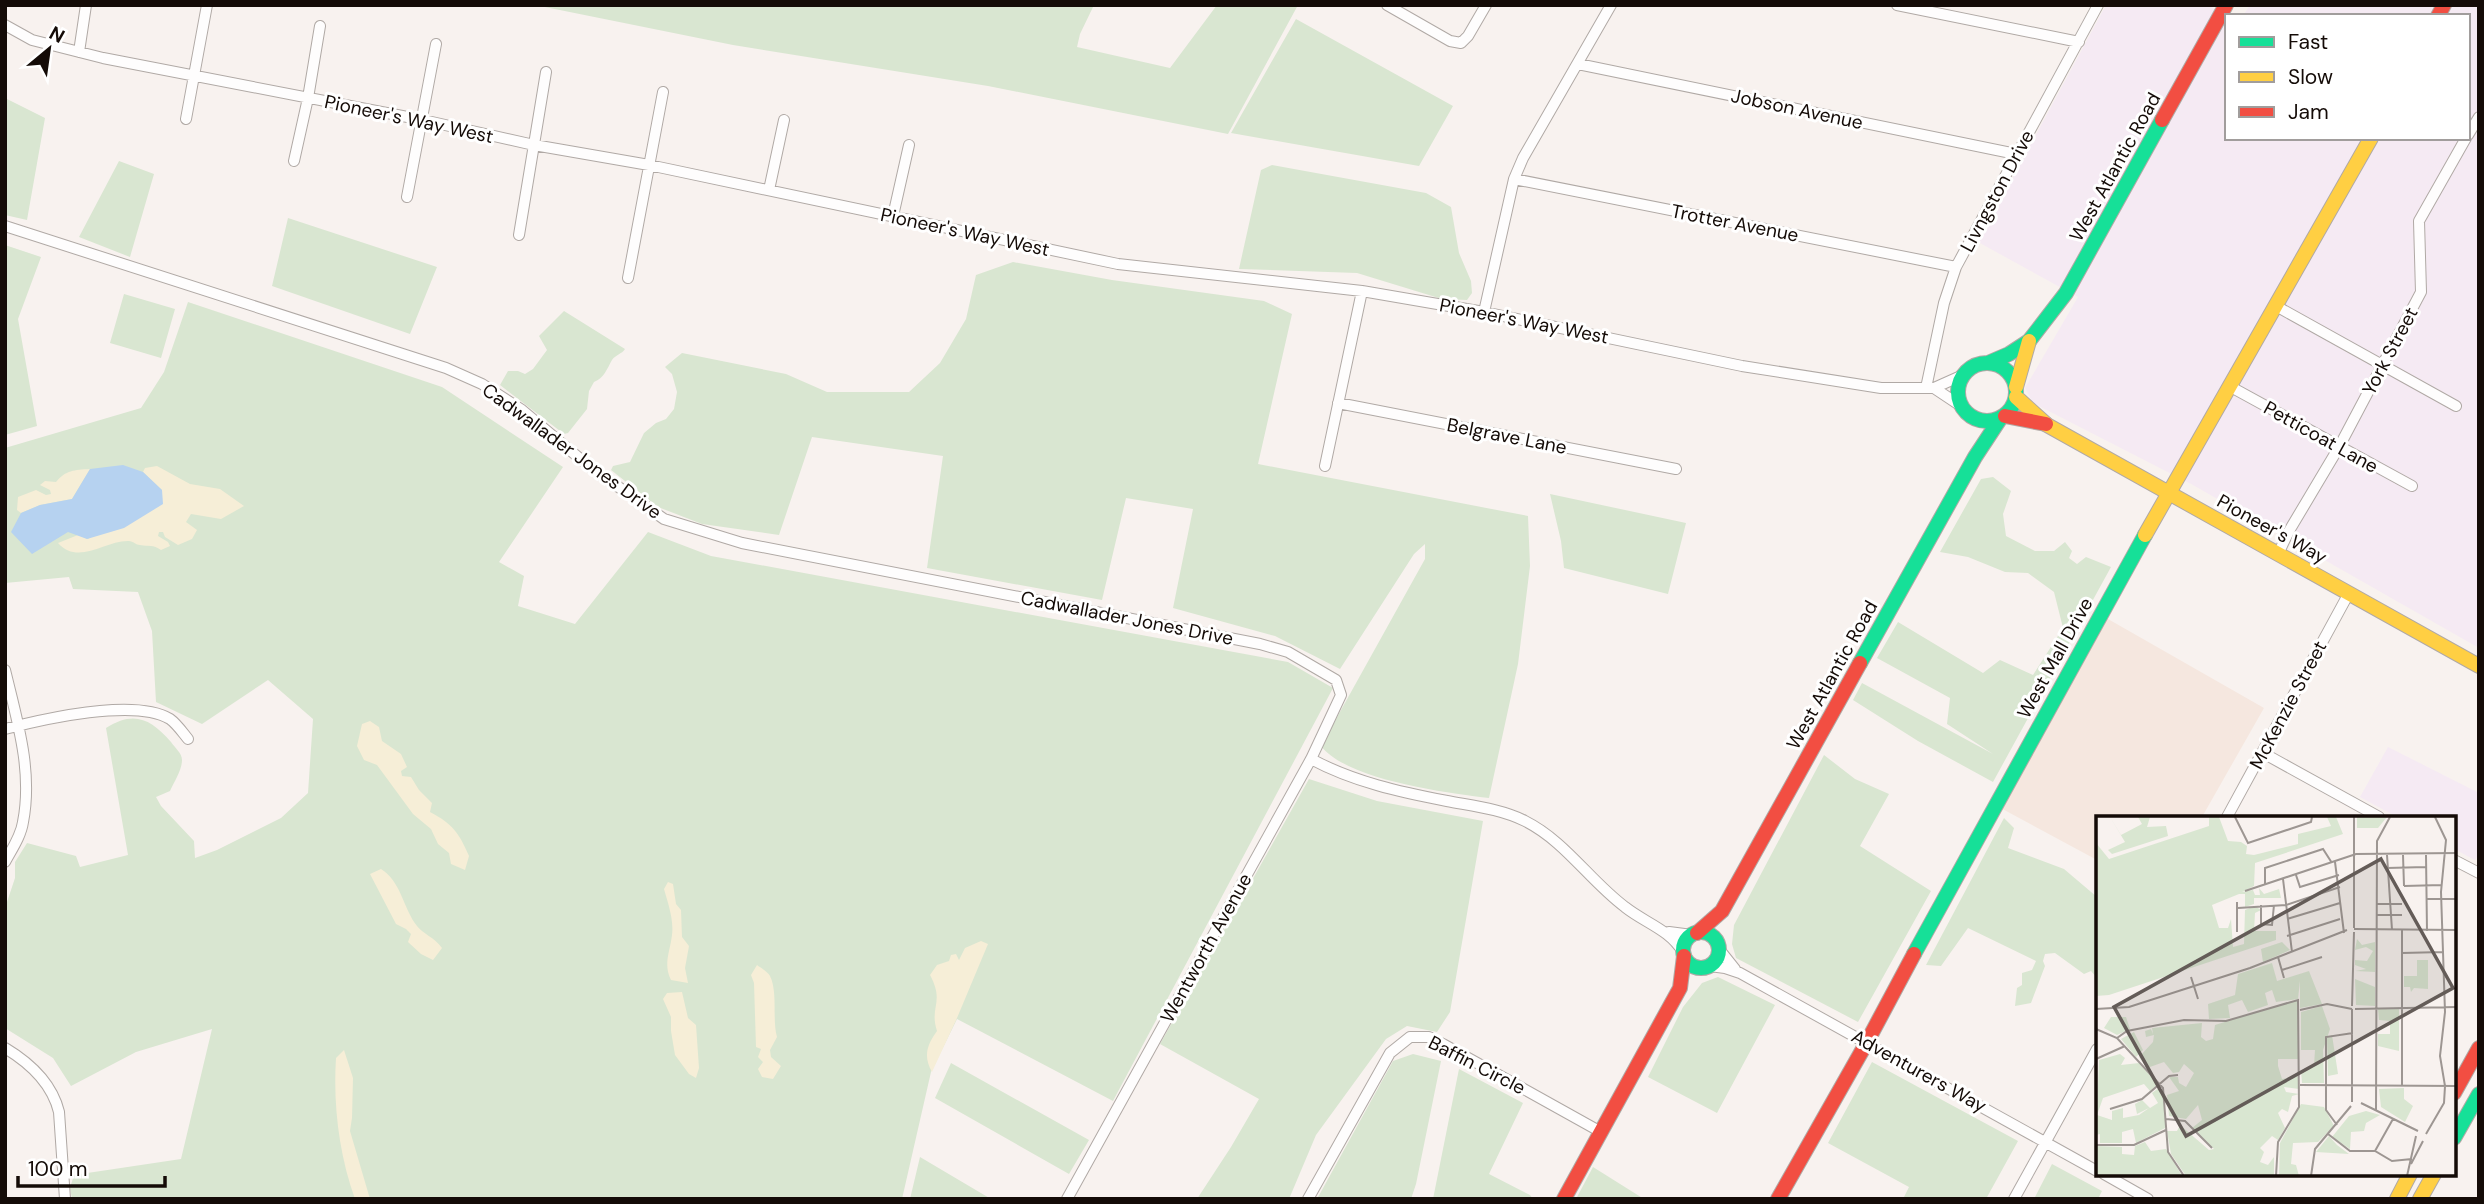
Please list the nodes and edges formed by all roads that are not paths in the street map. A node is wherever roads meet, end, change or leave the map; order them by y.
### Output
1 (86, 5) edge
2 (207, 5) edge
3 (1387, 5) edge
4 (1486, 5) edge
5 (1611, 5) edge
6 (1897, 5) edge
7 (2098, 5) edge
8 (2226, 5) edge
9 (5, 25) edge
10 (320, 26) dead end
11 (2079, 42) junction
12 (436, 44) dead end
13 (79, 52) junction
14 (1578, 64) junction
15 (546, 72) dead end
16 (193, 76) junction
17 (663, 92) dead end
18 (308, 98) junction
19 (186, 119) dead end
20 (423, 120) junction
21 (784, 120) dead end
22 (2370, 140) edge
23 (2465, 140) edge
24 (534, 145) junction
25 (909, 145) dead end
26 (2016, 154) junction
27 (294, 160) dead end
28 (649, 165) junction
29 (1514, 179) junction
30 (769, 190) junction
31 (407, 197) dead end
32 (893, 216) junction
33 (5, 226) edge
34 (519, 234) dead end
35 (1956, 267) junction
36 (628, 278) dead end
37 (1362, 291) junction
38 (2276, 306) junction
39 (1484, 312) junction
40 (2029, 341) junction
41 (1988, 363) junction
42 (2382, 365) junction
43 (1963, 375) junction
44 (2231, 387) junction
45 (1930, 388) junction
46 (2016, 392) junction
47 (1338, 403) junction
48 (2456, 406) dead end
49 (1964, 411) junction
50 (2002, 417) junction
51 (2047, 425) junction
52 (2339, 447) junction
53 (1975, 457) junction
54 (1325, 466) dead end
55 (1676, 469) dead end
56 (2412, 486) dead end
57 (2168, 494) junction
58 (2278, 554) junction
59 (2349, 593) junction
60 (2479, 666) edge
61 (5, 670) edge
62 (1341, 695) joint
63 (18, 726) junction
64 (5, 729) edge
65 (188, 739) dead end
66 (2263, 753) junction
67 (1311, 759) junction
68 (2228, 816) edge
69 (2377, 816) edge
70 (2456, 861) edge
71 (5, 862) edge
72 (2479, 873) edge
73 (1722, 911) junction
74 (1662, 930) junction
75 (1695, 934) junction
76 (1719, 947) junction
77 (1684, 954) junction
78 (1708, 967) junction
79 (1740, 973) junction
80 (1680, 988) junction
81 (1867, 1042) junction
82 (5, 1048) edge
83 (2479, 1048) edge
84 (2096, 1051) edge
85 (2456, 1089) edge
86 (2479, 1094) edge
87 (1601, 1132) junction
88 (2456, 1134) edge
89 (2045, 1142) junction
90 (2096, 1170) edge
91 (2108, 1176) edge
92 (2409, 1176) edge
93 (2433, 1176) edge
94 (65, 1199) edge
95 (1067, 1199) edge
96 (1308, 1199) edge
97 (1564, 1199) edge
98 (1778, 1199) edge
99 (2014, 1199) edge
100 (2148, 1199) edge
101 (2397, 1199) edge
102 (2420, 1199) edge

1 - 13 street
2 - 16 street
3 - 4 street
5 - 14 street
6 - 11 street
7 - 11 street, Livngston Drive
8 - 40 main road, West Atlantic Road
9 - 13 street, Pioneer's Way West
10 - 18 street
11 - 26 street, Livngston Drive
12 - 20 street
13 - 16 street, Pioneer's Way West
14 - 26 street, Jobson Avenue
14 - 29 street
15 - 24 street
16 - 18 street, Pioneer's Way West
16 - 19 street
17 - 28 street
18 - 20 street, Pioneer's Way West
18 - 27 street
20 - 24 street, Pioneer's Way West
20 - 31 street
21 - 30 street
22 - 38 main road, West Mall Drive
23 - 42 street, York Street
24 - 28 street, Pioneer's Way West
24 - 34 street
25 - 32 street
26 - 35 street, Livngston Drive
28 - 30 street, Pioneer's Way West
28 - 36 street
29 - 35 street, Trotter Avenue
29 - 39 street
30 - 32 street, Pioneer's Way West
32 - 37 street, Pioneer's Way West
33 - 62 street, Cadwallader Jones Drive
35 - 45 street, Livngston Drive
37 - 39 street, Pioneer's Way West
37 - 47 street
38 - 42 street
38 - 44 main road, West Mall Drive
39 - 45 street, Pioneer's Way West
40 - 41 main road, West Atlantic Road
40 - 46 main road, West Atlantic Road
41 - 43 main road
41 - 46 main road
42 - 48 street
42 - 52 street, York Street
43 - 45 street, Pioneer's Way West
43 - 49 main road
44 - 52 street, Petticoat Lane
44 - 57 main road, West Mall Drive
45 - 49 street
46 - 50 main road
46 - 51 main road, Pioneer's Way
47 - 54 street
47 - 55 street, Belgrave Lane
49 - 50 main road
49 - 53 main road
50 - 51 main road, Pioneer's Way
50 - 53 main road, West Atlantic Road
51 - 57 main road, Pioneer's Way
52 - 56 street, Petticoat Lane
52 - 58 street, York Street
53 - 73 main road, West Atlantic Road
57 - 58 main road, Pioneer's Way
57 - 81 main road, West Mall Drive
58 - 59 main road, Pioneer's Way
59 - 60 main road, Pioneer's Way
59 - 66 street, McKenzie Street
61 - 63 street
62 - 67 street, Wentworth Avenue
63 - 64 street
63 - 65 street
63 - 71 street
66 - 68 street, McKenzie Street
66 - 69 street
67 - 74 street
67 - 95 street, Wentworth Avenue
70 - 72 street
73 - 75 main road, West Atlantic Road
73 - 76 main road, West Atlantic Road
74 - 75 street
74 - 77 street
75 - 76 main road
75 - 77 main road, West Atlantic Road
76 - 78 main road, West Atlantic Road
76 - 79 street, Adventurers Way
77 - 78 main road
77 - 80 main road, West Atlantic Road
78 - 79 street, Adventurers Way
78 - 80 main road, West Atlantic Road
79 - 81 street, Adventurers Way
80 - 87 main road, West Atlantic Road
81 - 89 street, Adventurers Way
81 - 98 main road, West Mall Drive
82 - 94 street
83 - 85 main road
84 - 89 street
86 - 88 main road
87 - 96 street, Baffin Circle
87 - 97 main road, West Atlantic Road
89 - 90 street, Adventurers Way
89 - 99 street
91 - 100 street
92 - 101 main road
93 - 102 main road

